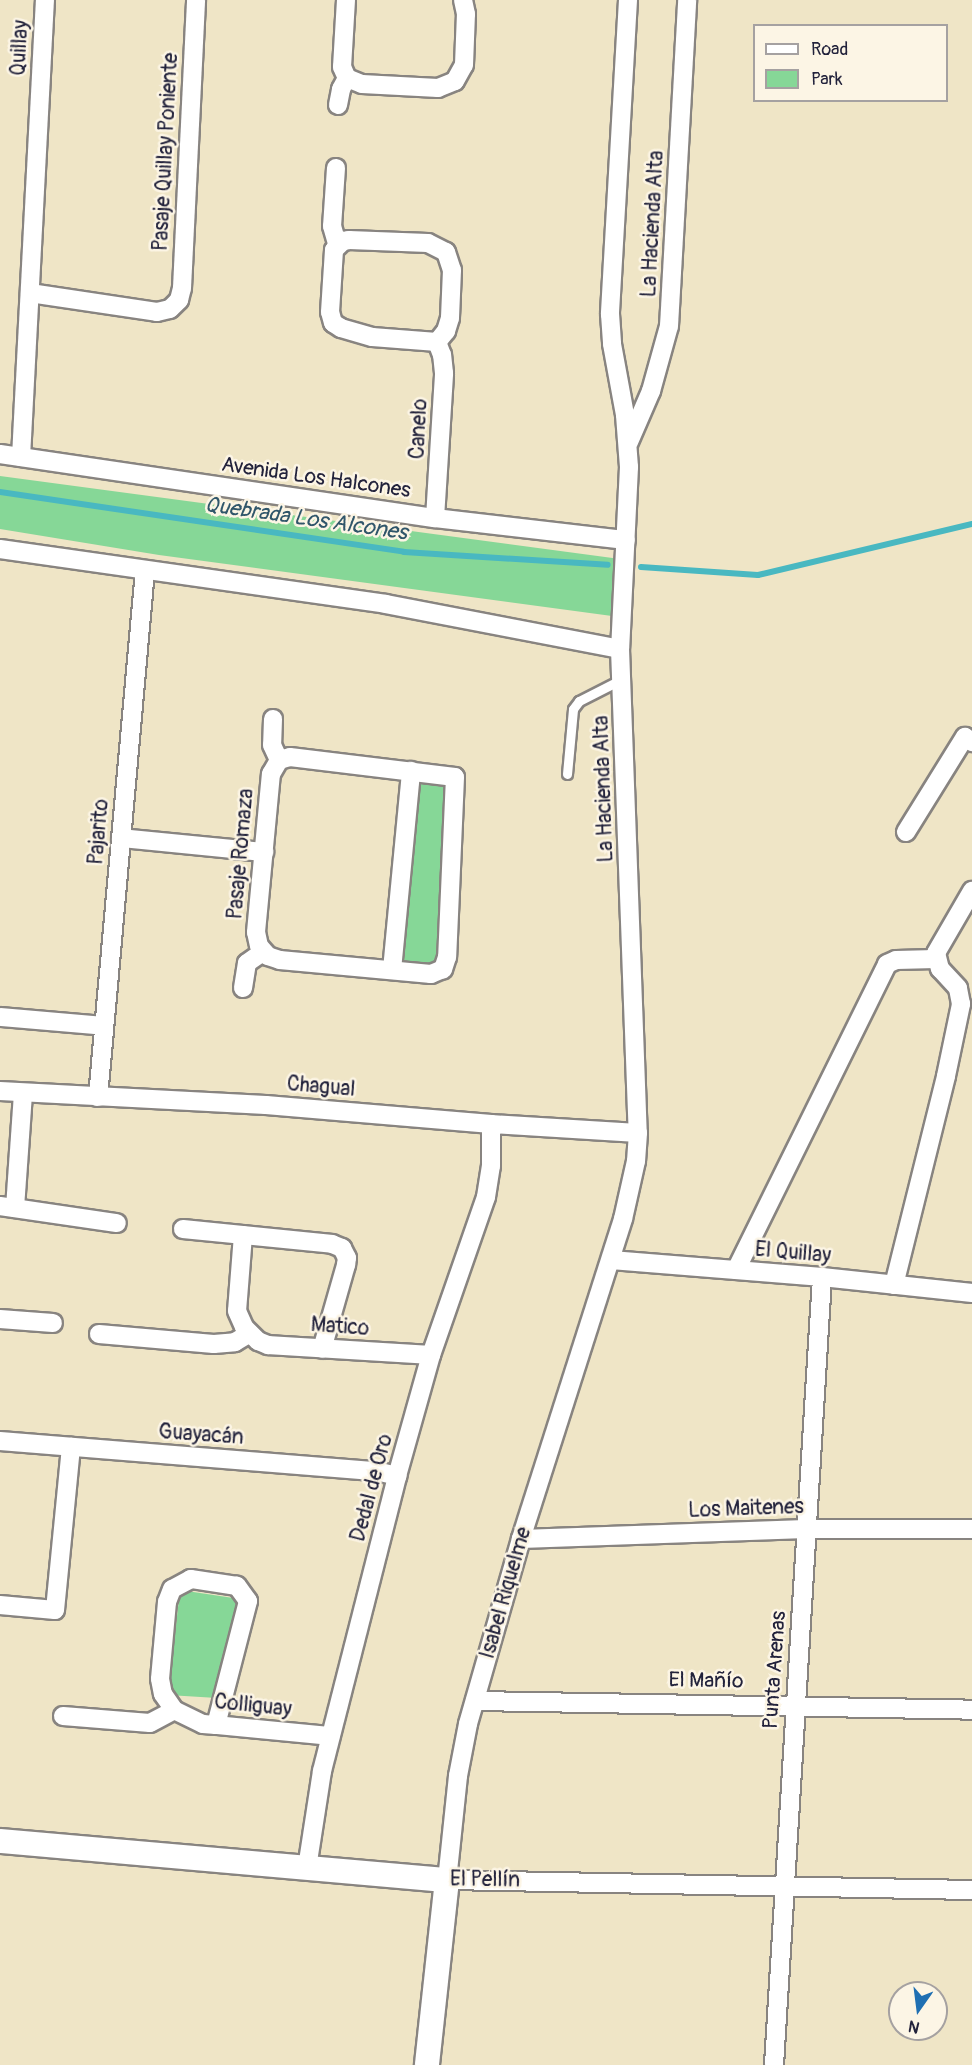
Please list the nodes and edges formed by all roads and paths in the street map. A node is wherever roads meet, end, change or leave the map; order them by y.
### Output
1 (45, 0) edge
2 (196, 0) edge
3 (346, 0) edge
4 (464, 0) edge
5 (628, 0) edge
6 (687, 0) edge
7 (347, 78) junction
8 (339, 105) dead end
9 (336, 168) dead end
10 (337, 244) junction
11 (30, 293) junction
12 (437, 342) junction
13 (628, 443) junction
14 (0, 454) edge
15 (21, 457) junction
16 (435, 518) junction
17 (626, 540) junction
18 (0, 549) edge
19 (145, 570) junction
20 (620, 649) junction
21 (623, 679) junction
22 (273, 719) dead end
23 (970, 735) edge
24 (279, 760) junction
25 (411, 771) junction
26 (567, 774) dead end
27 (906, 832) dead end
28 (121, 838) junction
29 (264, 852) junction
30 (972, 891) edge
31 (263, 952) junction
32 (936, 958) junction
33 (392, 970) junction
34 (243, 988) dead end
35 (0, 1017) edge
36 (104, 1026) junction
37 (0, 1091) edge
38 (23, 1093) junction
39 (98, 1097) junction
40 (490, 1124) junction
41 (638, 1133) junction
42 (7, 1207) edge
43 (117, 1223) dead end
44 (183, 1230) dead end
45 (243, 1235) junction
46 (611, 1260) junction
47 (736, 1270) junction
48 (822, 1277) junction
49 (894, 1285) junction
50 (972, 1293) edge
51 (0, 1319) edge
52 (52, 1323) dead end
53 (250, 1333) junction
54 (99, 1334) dead end
55 (322, 1349) junction
56 (431, 1355) junction
57 (0, 1441) edge
58 (71, 1447) junction
59 (397, 1476) junction
60 (806, 1529) junction
61 (972, 1529) edge
62 (521, 1539) junction
63 (0, 1605) edge
64 (475, 1701) junction
65 (795, 1705) junction
66 (174, 1710) junction
67 (972, 1710) edge
68 (63, 1716) dead end
69 (216, 1725) junction
70 (330, 1736) junction
71 (0, 1841) edge
72 (308, 1868) junction
73 (447, 1880) junction
74 (783, 1886) junction
75 (972, 1890) edge
76 (427, 2065) edge
77 (774, 2065) edge

1 - 11 street, Quillay
2 - 11 street, Pasaje Quillay Poniente
3 - 7 street
4 - 7 street
5 - 13 street, La Hacienda Alta
6 - 13 street, La Hacienda Alta
7 - 8 street
9 - 10 street
10 - 12 street
10 - 12 street
11 - 15 street, Quillay
12 - 16 street, Canelo
13 - 17 street, La Hacienda Alta
14 - 15 street, Avenida Los Halcones
15 - 16 street, Avenida Los Halcones
16 - 17 street, Avenida Los Halcones
17 - 20 street, La Hacienda Alta
18 - 19 street
19 - 20 street
19 - 28 street, Pajarito
20 - 21 street, La Hacienda Alta
21 - 26 lane
21 - 41 street, La Hacienda Alta
22 - 24 street
23 - 27 street
24 - 25 street
24 - 29 street, Pasaje Romaza
25 - 33 street
25 - 33 street
28 - 29 street
28 - 36 street, Pajarito
29 - 31 street, Pasaje Romaza
30 - 32 street
31 - 33 street
31 - 34 street
32 - 47 street
32 - 49 street
35 - 36 street
36 - 39 street, Pajarito
37 - 38 street, Chagual
38 - 39 street, Chagual
38 - 42 street
39 - 40 street, Chagual
40 - 41 street, Chagual
40 - 56 street, Dedal de Oro
41 - 46 street, Isabel Riquelme
42 - 43 street
44 - 45 street
45 - 53 street
45 - 55 street
46 - 47 street, El Quillay
46 - 62 street, Isabel Riquelme
47 - 48 street, El Quillay
48 - 49 street, El Quillay
48 - 60 street, Punta Arenas
49 - 50 street, El Quillay
51 - 52 street
53 - 54 street
53 - 55 street, Matico
55 - 56 street, Matico
56 - 59 street, Dedal de Oro
57 - 58 street, Guayacán
58 - 59 street, Guayacán
58 - 63 street
59 - 70 street, Dedal de Oro
60 - 61 street, Los Maitenes
60 - 62 street, Los Maitenes
60 - 65 street, Punta Arenas
62 - 64 street, Isabel Riquelme
64 - 65 street, El Mañío
64 - 73 street, Isabel Riquelme
65 - 67 street, El Mañío
65 - 74 street, Punta Arenas
66 - 68 street
66 - 69 street, Colliguay
66 - 69 street
69 - 70 street, Colliguay
70 - 72 street, Dedal de Oro
71 - 72 street, El Pellín
72 - 73 street, El Pellín
73 - 74 street, El Pellín
73 - 76 street, Isabel Riquelme
74 - 75 street, El Pellín
74 - 77 street, Punta Arenas

